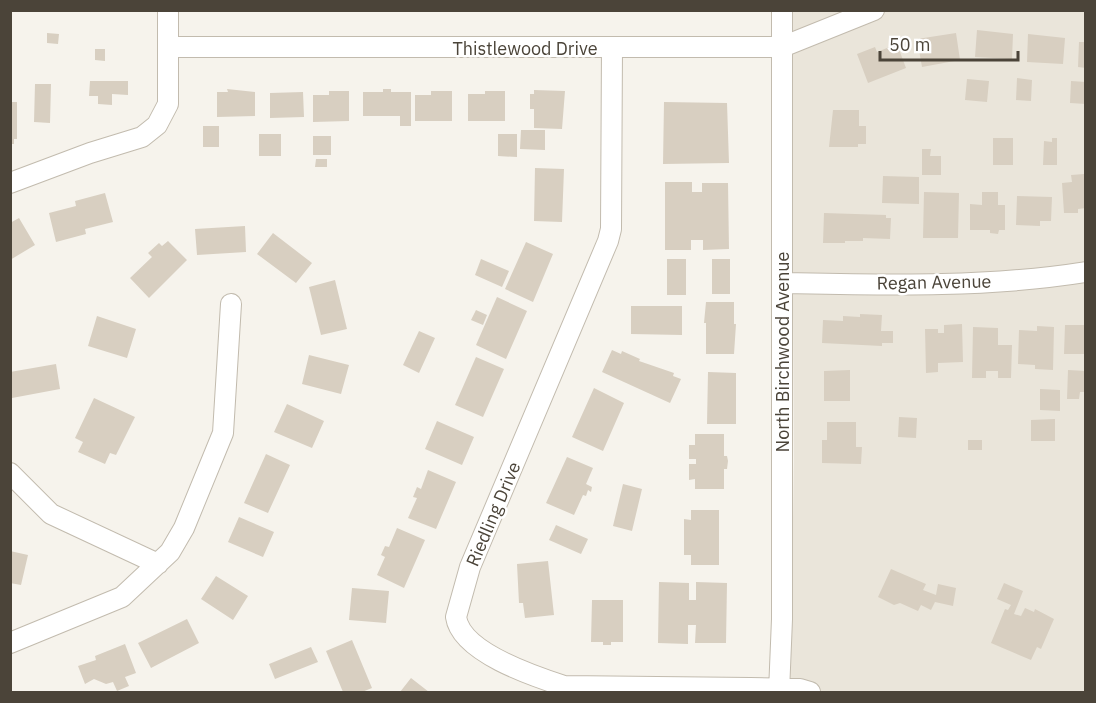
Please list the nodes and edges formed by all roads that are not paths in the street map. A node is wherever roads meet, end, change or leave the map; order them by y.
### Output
1 (168, 10) edge
2 (783, 10) edge
3 (874, 10) edge
4 (782, 46) junction
5 (169, 47) junction
6 (612, 47) junction
7 (10, 183) edge
8 (1086, 272) edge
9 (783, 283) junction
10 (231, 304) dead end
11 (10, 473) edge
12 (158, 564) junction
13 (10, 643) edge
14 (779, 691) edge
15 (810, 693) edge

1 - 5 street
2 - 4 street, North Birchwood Avenue
3 - 4 street, Thistlewood Drive
4 - 6 street, Thistlewood Drive
4 - 9 street, North Birchwood Avenue
5 - 6 street, Thistlewood Drive
5 - 7 street
6 - 14 street, Riedling Drive
8 - 9 street, Regan Avenue
9 - 14 street, North Birchwood Avenue
10 - 12 street
11 - 12 street
12 - 13 street
14 - 15 street, Riedling Drive

